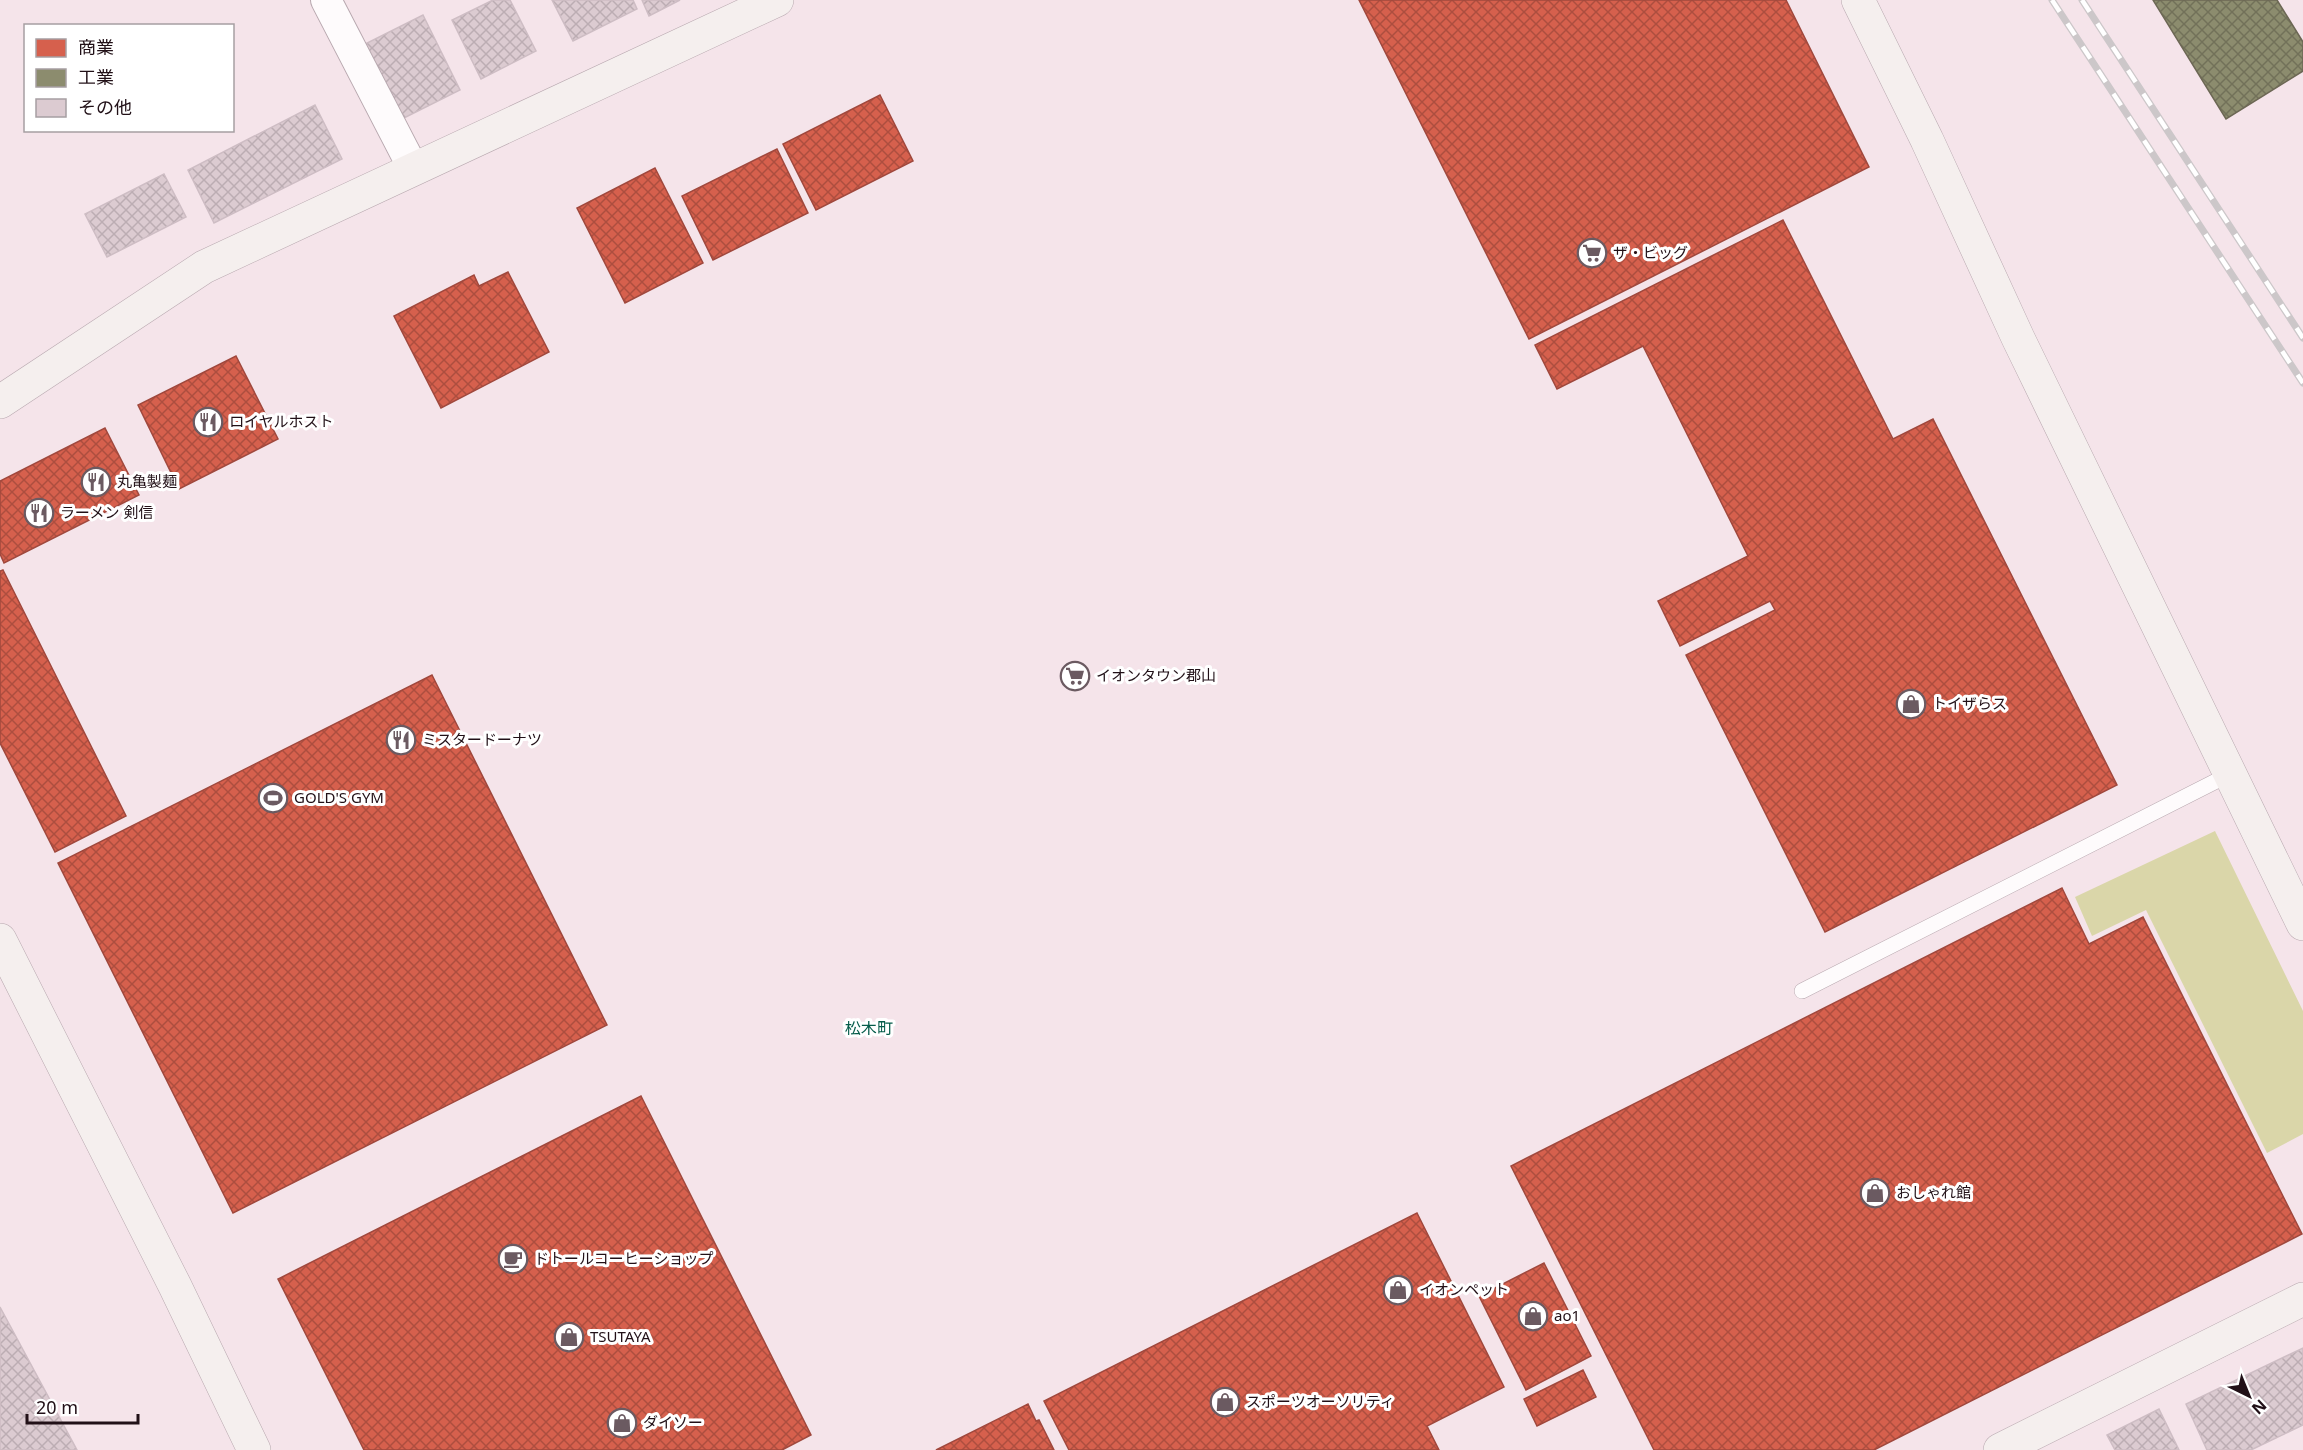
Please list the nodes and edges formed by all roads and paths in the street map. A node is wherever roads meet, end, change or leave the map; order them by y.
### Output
1 (326, 0) edge
2 (777, 0) edge
3 (1858, 0) edge
4 (412, 168) junction
5 (0, 402) edge
6 (2230, 774) junction
7 (2303, 924) edge
8 (0, 940) edge
9 (1802, 991) dead end
10 (2303, 1299) edge
11 (254, 1450) edge
12 (2000, 1450) edge

1 - 4 street
2 - 4 street
3 - 6 street
4 - 5 street
6 - 7 street
6 - 9 lane
8 - 11 street
10 - 12 street

